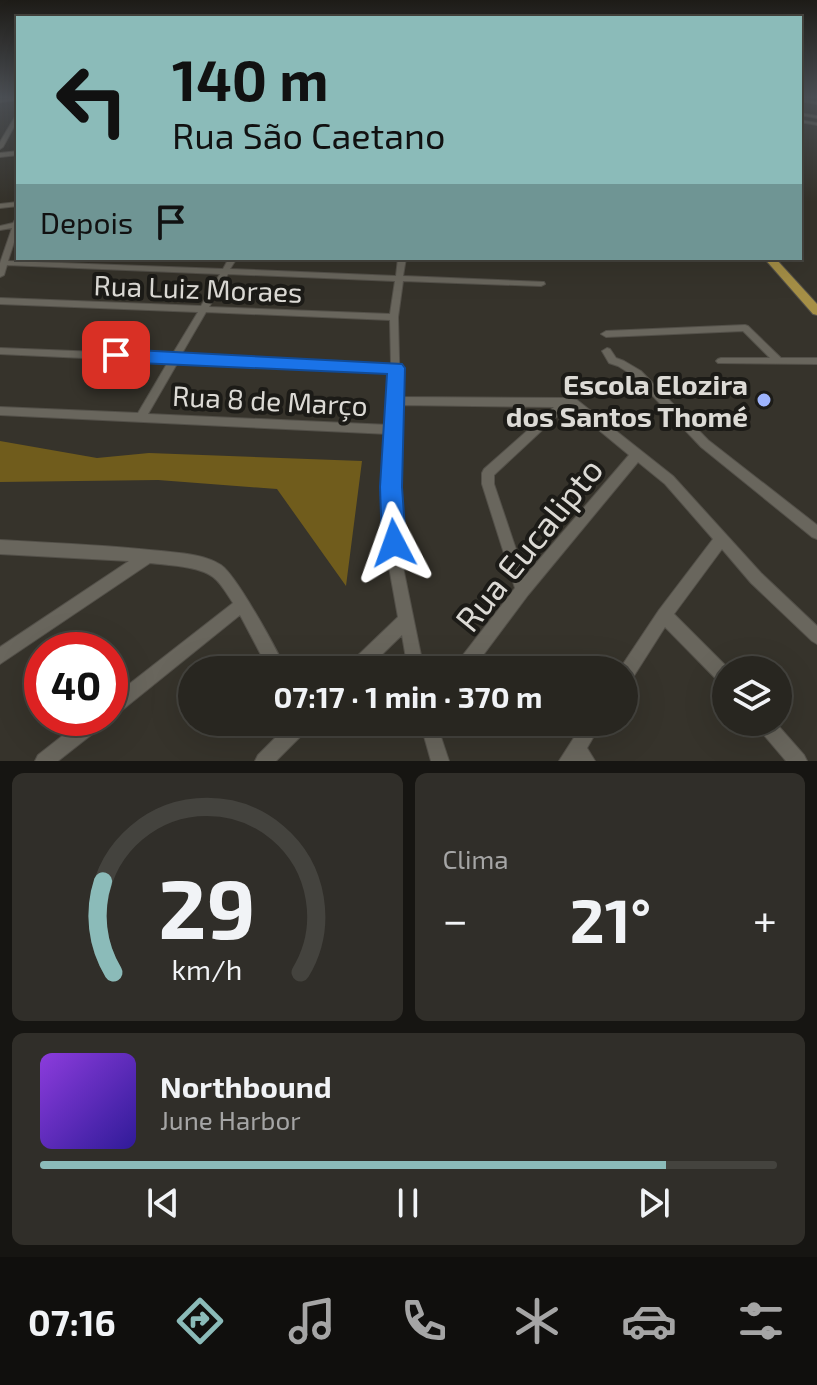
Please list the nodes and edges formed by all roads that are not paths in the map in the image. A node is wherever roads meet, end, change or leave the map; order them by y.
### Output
1 (16, 229) edge
2 (4, 257) edge
3 (55, 260) edge
4 (232, 260) edge
5 (402, 260) edge
6 (771, 260) edge
7 (778, 260) edge
8 (226, 270) junction
9 (0, 275) edge
10 (401, 277) junction
11 (541, 284) dead end
12 (817, 300) edge
13 (0, 301) edge
14 (202, 310) junction
15 (817, 311) edge
16 (394, 317) junction
17 (606, 334) dead end
18 (0, 351) edge
19 (607, 351) dead end
20 (174, 358) junction
21 (778, 360) junction
22 (721, 361) dead end
23 (817, 361) edge
24 (396, 368) junction
25 (395, 401) junction
26 (570, 403) junction
27 (0, 411) edge
28 (141, 417) junction
29 (395, 430) junction
30 (637, 454) junction
31 (817, 533) edge
32 (722, 538) junction
33 (0, 547) edge
34 (147, 557) junction
35 (523, 590) junction
36 (240, 606) junction
37 (664, 615) junction
38 (405, 621) junction
39 (817, 636) edge
40 (0, 656) edge
41 (270, 656) edge
42 (369, 656) edge
43 (413, 656) edge
44 (473, 656) edge
45 (637, 656) edge
46 (712, 663) edge
47 (128, 695) edge
48 (76, 736) edge
49 (289, 736) edge
50 (431, 736) edge
51 (587, 736) edge
52 (774, 736) edge
53 (435, 757) edge
54 (577, 757) edge
55 (790, 758) edge
56 (44, 761) edge
57 (264, 761) edge

1 - 2 street
2 - 9 street
3 - 8 street
4 - 8 street
5 - 10 street
6 - 15 main road
7 - 12 main road
8 - 10 street
8 - 14 street
10 - 11 street
10 - 16 street
13 - 14 street, Rua Luiz Moraes
14 - 16 street, Rua Luiz Moraes
14 - 20 street
16 - 24 street
17 - 21 street
18 - 20 street
19 - 31 street
20 - 24 street
20 - 28 street
21 - 22 street
21 - 23 street
24 - 25 street
25 - 26 street
25 - 29 street
26 - 30 street
26 - 35 street
27 - 28 street, Rua 8 de Março
28 - 29 street, Rua 8 de Março
29 - 38 street
30 - 32 street
30 - 35 street, Rua Eucalipto
32 - 37 street
32 - 39 street
33 - 34 street
34 - 36 street
34 - 40 street
35 - 44 street, Rua Eucalipto
36 - 41 street
36 - 47 street
37 - 45 street
37 - 46 street
38 - 42 street
38 - 43 street
48 - 56 street
49 - 57 street
50 - 53 street
51 - 54 street
52 - 55 street

